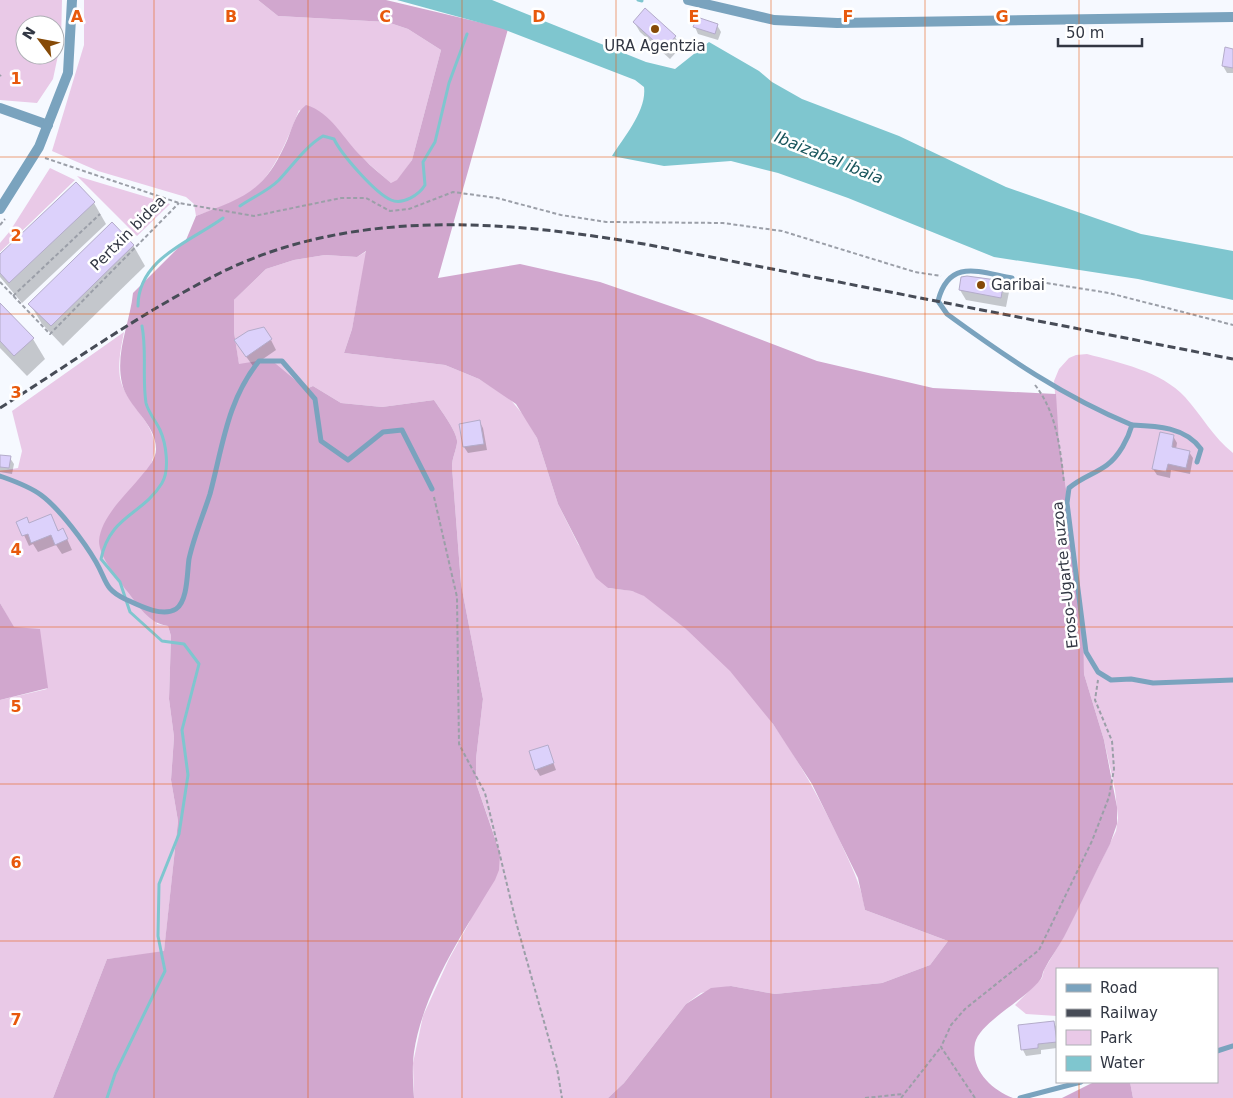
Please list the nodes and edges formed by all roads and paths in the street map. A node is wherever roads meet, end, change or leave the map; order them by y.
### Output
1 (72, 0) edge
2 (688, 0) edge
3 (1233, 17) edge
4 (0, 108) edge
5 (48, 125) junction
6 (35, 153) junction
7 (179, 203) junction
8 (0, 209) edge
9 (100, 214) dead end
10 (948, 277) junction
11 (1012, 278) joint
12 (0, 282) edge
13 (13, 296) junction
14 (1233, 325) edge
15 (1030, 379) dead end
16 (1132, 425) junction
17 (1197, 462) dead end
18 (0, 476) edge
19 (1064, 484) dead end
20 (432, 488) joint
21 (1101, 674) junction
22 (1233, 680) edge
23 (1233, 1046) edge
24 (941, 1047) junction
25 (1218, 1051) edge
26 (1077, 1083) edge
27 (904, 1094) junction
28 (562, 1098) edge
29 (865, 1098) edge
30 (901, 1098) edge
31 (975, 1098) edge
32 (1020, 1098) edge

1 - 5 street
2 - 3 street
4 - 5 street
5 - 6 street
6 - 7 path, Pertxin bidea
6 - 8 street
7 - 10 path
7 - 13 path, Pertxin bidea
9 - 13 path
10 - 11 lane
10 - 16 lane
11 - 14 path
12 - 13 path, Pertxin bidea
15 - 19 path
16 - 17 lane
16 - 21 lane, Eroso-Ugarte auzoa
18 - 20 lane
20 - 28 path
21 - 22 lane
21 - 24 path
23 - 25 lane
24 - 27 path
24 - 31 path
26 - 32 lane
27 - 29 path
27 - 30 path

